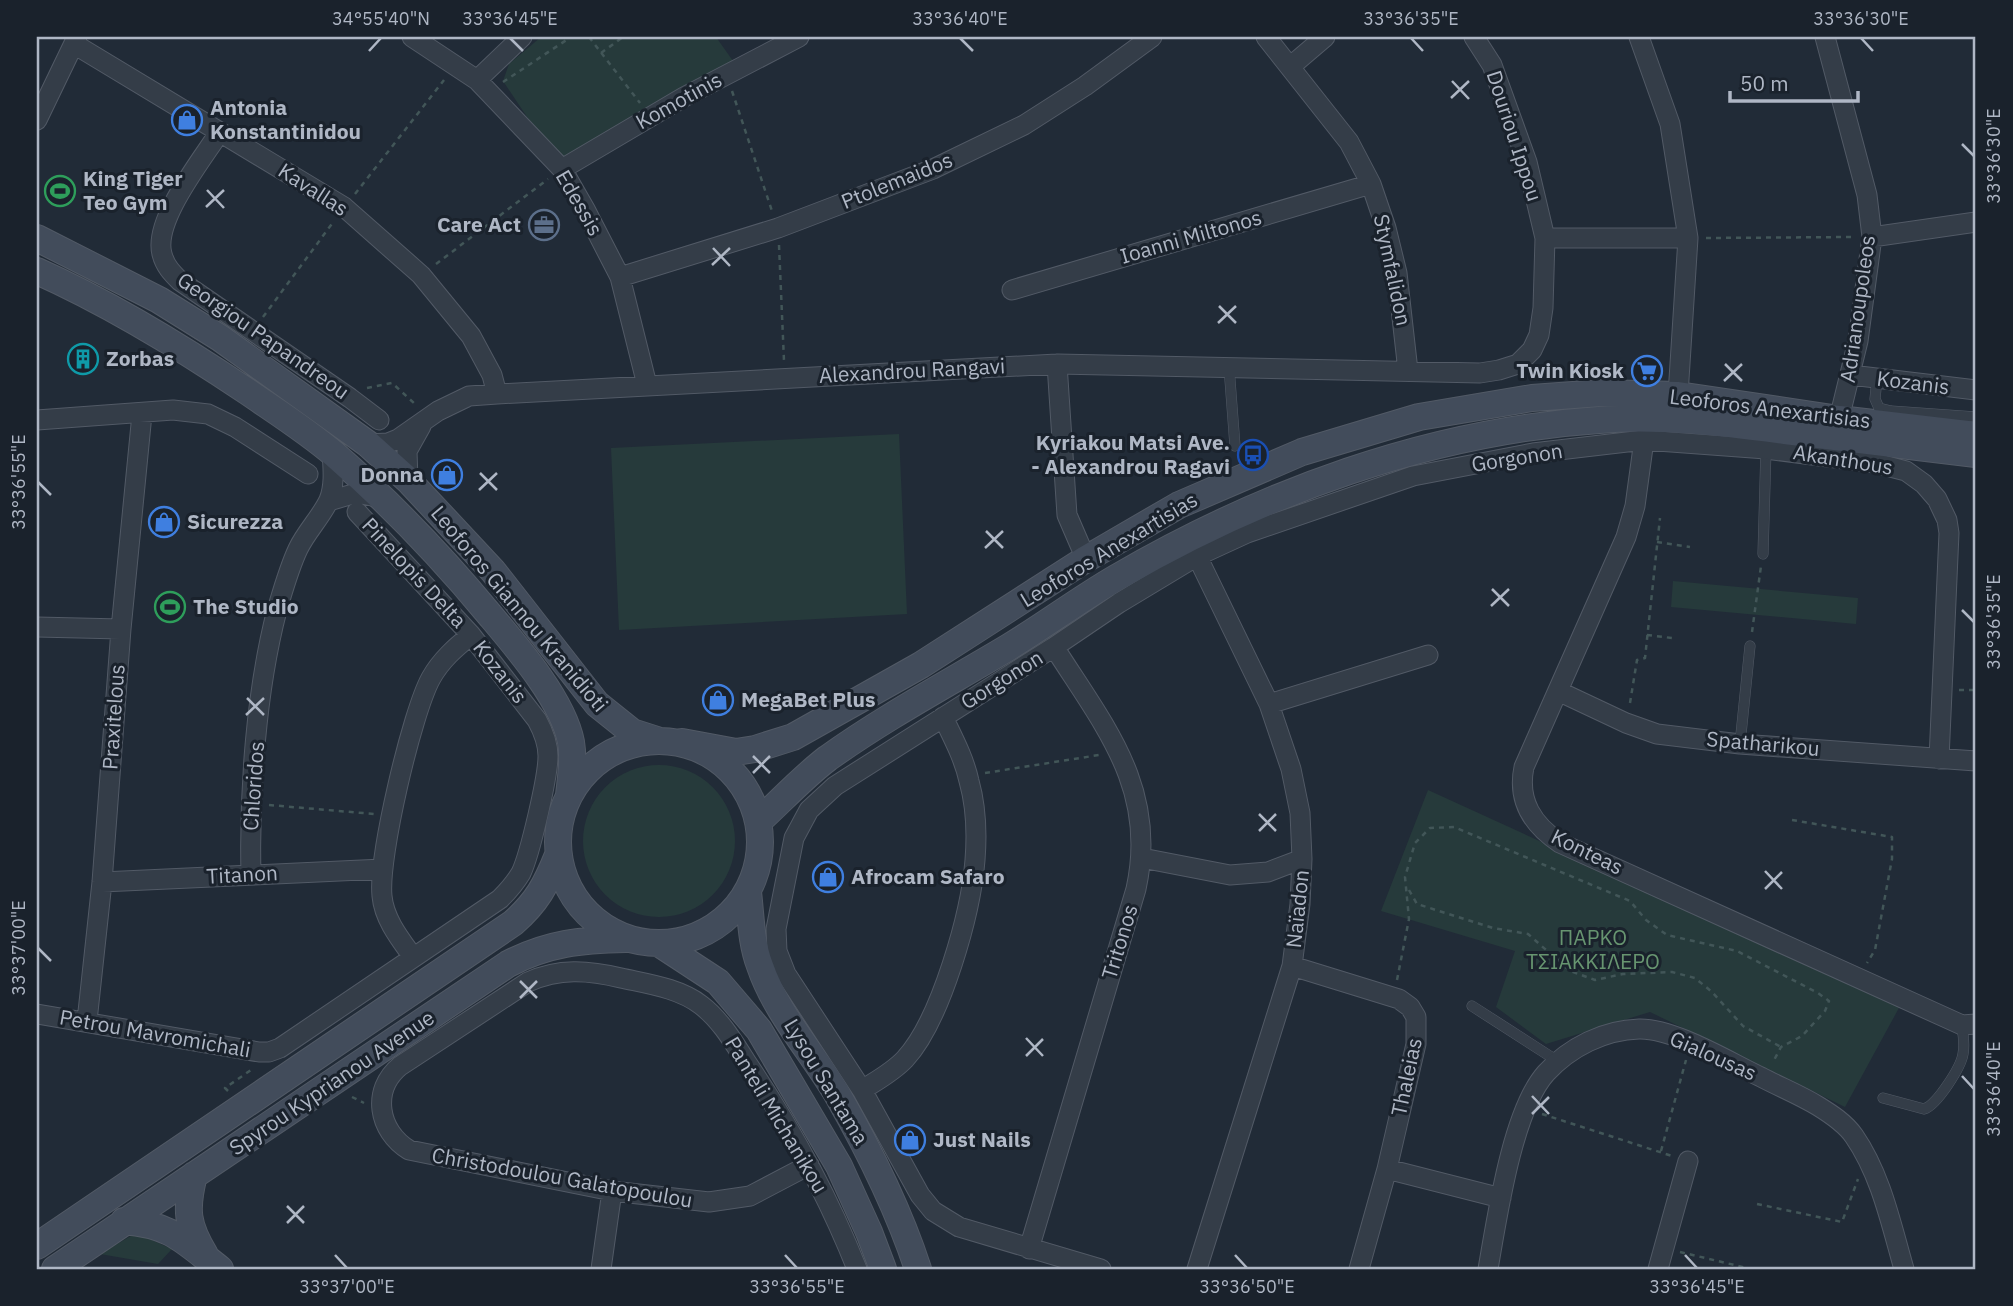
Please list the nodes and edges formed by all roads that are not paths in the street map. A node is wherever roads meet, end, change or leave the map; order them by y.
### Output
1 (412, 37) edge
2 (522, 37) edge
3 (799, 37) edge
4 (1152, 37) edge
5 (1266, 37) edge
6 (1325, 37) edge
7 (1474, 37) edge
8 (1639, 37) edge
9 (1825, 37) edge
10 (76, 41) edge
11 (1291, 66) junction
12 (483, 86) junction
13 (37, 120) edge
14 (219, 133) junction
15 (562, 169) junction
16 (1371, 184) junction
17 (1976, 222) edge
18 (1871, 237) junction
19 (1688, 238) junction
20 (37, 239) edge
21 (1545, 239) junction
22 (37, 271) edge
23 (620, 277) junction
24 (1012, 290) dead end
25 (1057, 364) junction
26 (1229, 367) junction
27 (1408, 370) junction
28 (1851, 375) junction
29 (1877, 378) junction
30 (647, 385) junction
31 (1976, 390) edge
32 (497, 394) junction
33 (1678, 395) junction
34 (142, 414) junction
35 (1976, 417) edge
36 (1839, 419) junction
37 (37, 420) edge
38 (427, 420) junction
39 (374, 432) junction
40 (1976, 435) edge
41 (1644, 440) junction
42 (1236, 446) dead end
43 (1766, 449) junction
44 (332, 452) junction
45 (1976, 454) edge
46 (308, 474) dead end
47 (408, 480) junction
48 (382, 498) junction
49 (328, 501) junction
50 (357, 512) dead end
51 (1763, 554) road end
52 (1197, 556) junction
53 (1086, 559) junction
54 (37, 627) edge
55 (121, 629) junction
56 (471, 635) junction
57 (1750, 646) road end
58 (1054, 647) junction
59 (1428, 655) dead end
60 (1558, 691) junction
61 (1269, 704) junction
62 (943, 717) junction
63 (669, 741) junction
64 (1740, 744) junction
65 (1939, 759) junction
66 (1976, 761) edge
67 (569, 795) junction
68 (759, 821) junction
69 (558, 855) junction
70 (1142, 858) junction
71 (1303, 859) junction
72 (383, 869) junction
73 (251, 875) junction
74 (102, 882) junction
75 (748, 892) junction
76 (626, 939) junction
77 (660, 944) junction
78 (412, 957) junction
79 (1292, 966) junction
80 (1472, 1006) dead end
81 (37, 1014) edge
82 (87, 1021) junction
83 (1969, 1024) edge
84 (1559, 1062) junction
85 (862, 1090) junction
86 (1883, 1098) dead end
87 (381, 1106) joint
88 (1688, 1161) road end
89 (809, 1165) junction
90 (1387, 1169) junction
91 (194, 1175) junction
92 (612, 1191) junction
93 (1501, 1198) junction
94 (124, 1221) junction
95 (37, 1246) edge
96 (1029, 1249) junction
97 (214, 1265) edge
98 (55, 1269) edge
99 (601, 1269) edge
100 (857, 1269) edge
101 (883, 1269) edge
102 (918, 1269) edge
103 (1101, 1269) edge
104 (1197, 1269) edge
105 (1359, 1269) edge
106 (1488, 1269) edge
107 (1658, 1269) edge
108 (1904, 1269) edge

1 - 12 street, Edessis
2 - 12 street
3 - 15 street, Komotinis
4 - 23 street, Ptolemaidos
5 - 11 street, Stymfalidon
6 - 11 street
7 - 21 street, Douriou Ippou
8 - 19 street
9 - 18 street, Adrianoupoleos
10 - 13 street
10 - 14 street, Kavallas
11 - 16 street, Stymfalidon
12 - 15 street, Edessis
14 - 32 street, Kavallas
14 - 39 street, Georgiou Papandreou
15 - 23 street, Edessis
16 - 24 street, Ioanni Miltonos
16 - 27 street, Stymfalidon
17 - 18 street
18 - 28 street, Adrianoupoleos
19 - 21 street
19 - 33 street
20 - 39 main road, Leoforos Giannou Kranidioti
21 - 27 street, Douriou Ippou
22 - 44 main road, Leoforos Giannou Kranidioti
23 - 30 street, Edessis
25 - 26 street, Alexandrou Rangavi
25 - 30 street, Alexandrou Rangavi
25 - 53 street
26 - 27 street, Alexandrou Rangavi
26 - 42 lane
28 - 29 street, Kozanis
28 - 36 street, Adrianoupoleos
29 - 31 street, Kozanis
29 - 35 lane
30 - 32 street, Alexandrou Rangavi
32 - 38 street, Alexandrou Rangavi
33 - 36 main road, Leoforos Anexartisias
33 - 53 main road, Leoforos Anexartisias
34 - 37 street
34 - 46 street
34 - 55 street, Praxitelous
36 - 40 main road, Leoforos Anexartisias
38 - 39 street, Alexandrou Rangavi
38 - 47 street
39 - 47 main road, Leoforos Giannou Kranidioti
41 - 43 street, Akanthous
41 - 52 street, Gorgonon
41 - 60 street, Konteas
43 - 51 lane
43 - 65 street, Akanthous
44 - 48 main road, Leoforos Giannou Kranidioti
44 - 49 street, Chloridos
45 - 68 main road, Leoforos Anexartisias
47 - 63 main road, Leoforos Giannou Kranidioti
48 - 49 street
48 - 67 main road, Leoforos Giannou Kranidioti
49 - 73 street, Chloridos
50 - 56 street, Pinelopis Delta
52 - 58 street, Gorgonon
52 - 61 street, Naïadon
53 - 63 main road, Leoforos Anexartisias
54 - 55 street
55 - 74 street, Praxitelous
56 - 72 street, Kozanis
56 - 78 street, Kozanis
57 - 64 lane
58 - 62 street, Gorgonon
58 - 70 street, Tritonos
59 - 61 street
60 - 64 street, Spatharikou
60 - 83 street, Konteas
61 - 71 street, Naïadon
62 - 85 street
62 - 85 street, Gorgonon
63 - 67 main road
63 - 68 main road
64 - 65 street, Spatharikou
65 - 66 street, Spatharikou
67 - 69 main road
68 - 75 main road
69 - 76 main road
69 - 95 main road, Spyrou Kyprianou Avenue
70 - 71 street
70 - 96 street, Tritonos
71 - 79 street, Naïadon
72 - 73 street, Titanon
72 - 78 street, Kozanis
73 - 74 street, Titanon
74 - 82 street, Praxitelous
75 - 77 main road
75 - 102 main road, Lysou Santama
76 - 77 main road
76 - 91 main road, Spyrou Kyprianou Avenue
77 - 101 main road, Lysou Santama
78 - 82 street, Petrou Mavromichali
79 - 90 street, Thaleias
79 - 104 street, Naïadon
80 - 84 lane
81 - 82 street, Petrou Mavromichali
83 - 86 lane
84 - 93 street, Gialousas
84 - 108 street, Gialousas
85 - 96 street, Gorgonon
87 - 89 street, Panteli Michanikou
87 - 92 street, Christodoulou Galatopoulou
88 - 107 street
89 - 92 street, Christodoulou Galatopoulou
89 - 100 street, Panteli Michanikou
90 - 93 street
90 - 105 street, Thaleias
91 - 94 main road, Spyrou Kyprianou Avenue
91 - 97 main road
92 - 99 street
93 - 106 street, Gialousas
94 - 97 main road
94 - 98 main road, Spyrou Kyprianou Avenue
96 - 103 street

